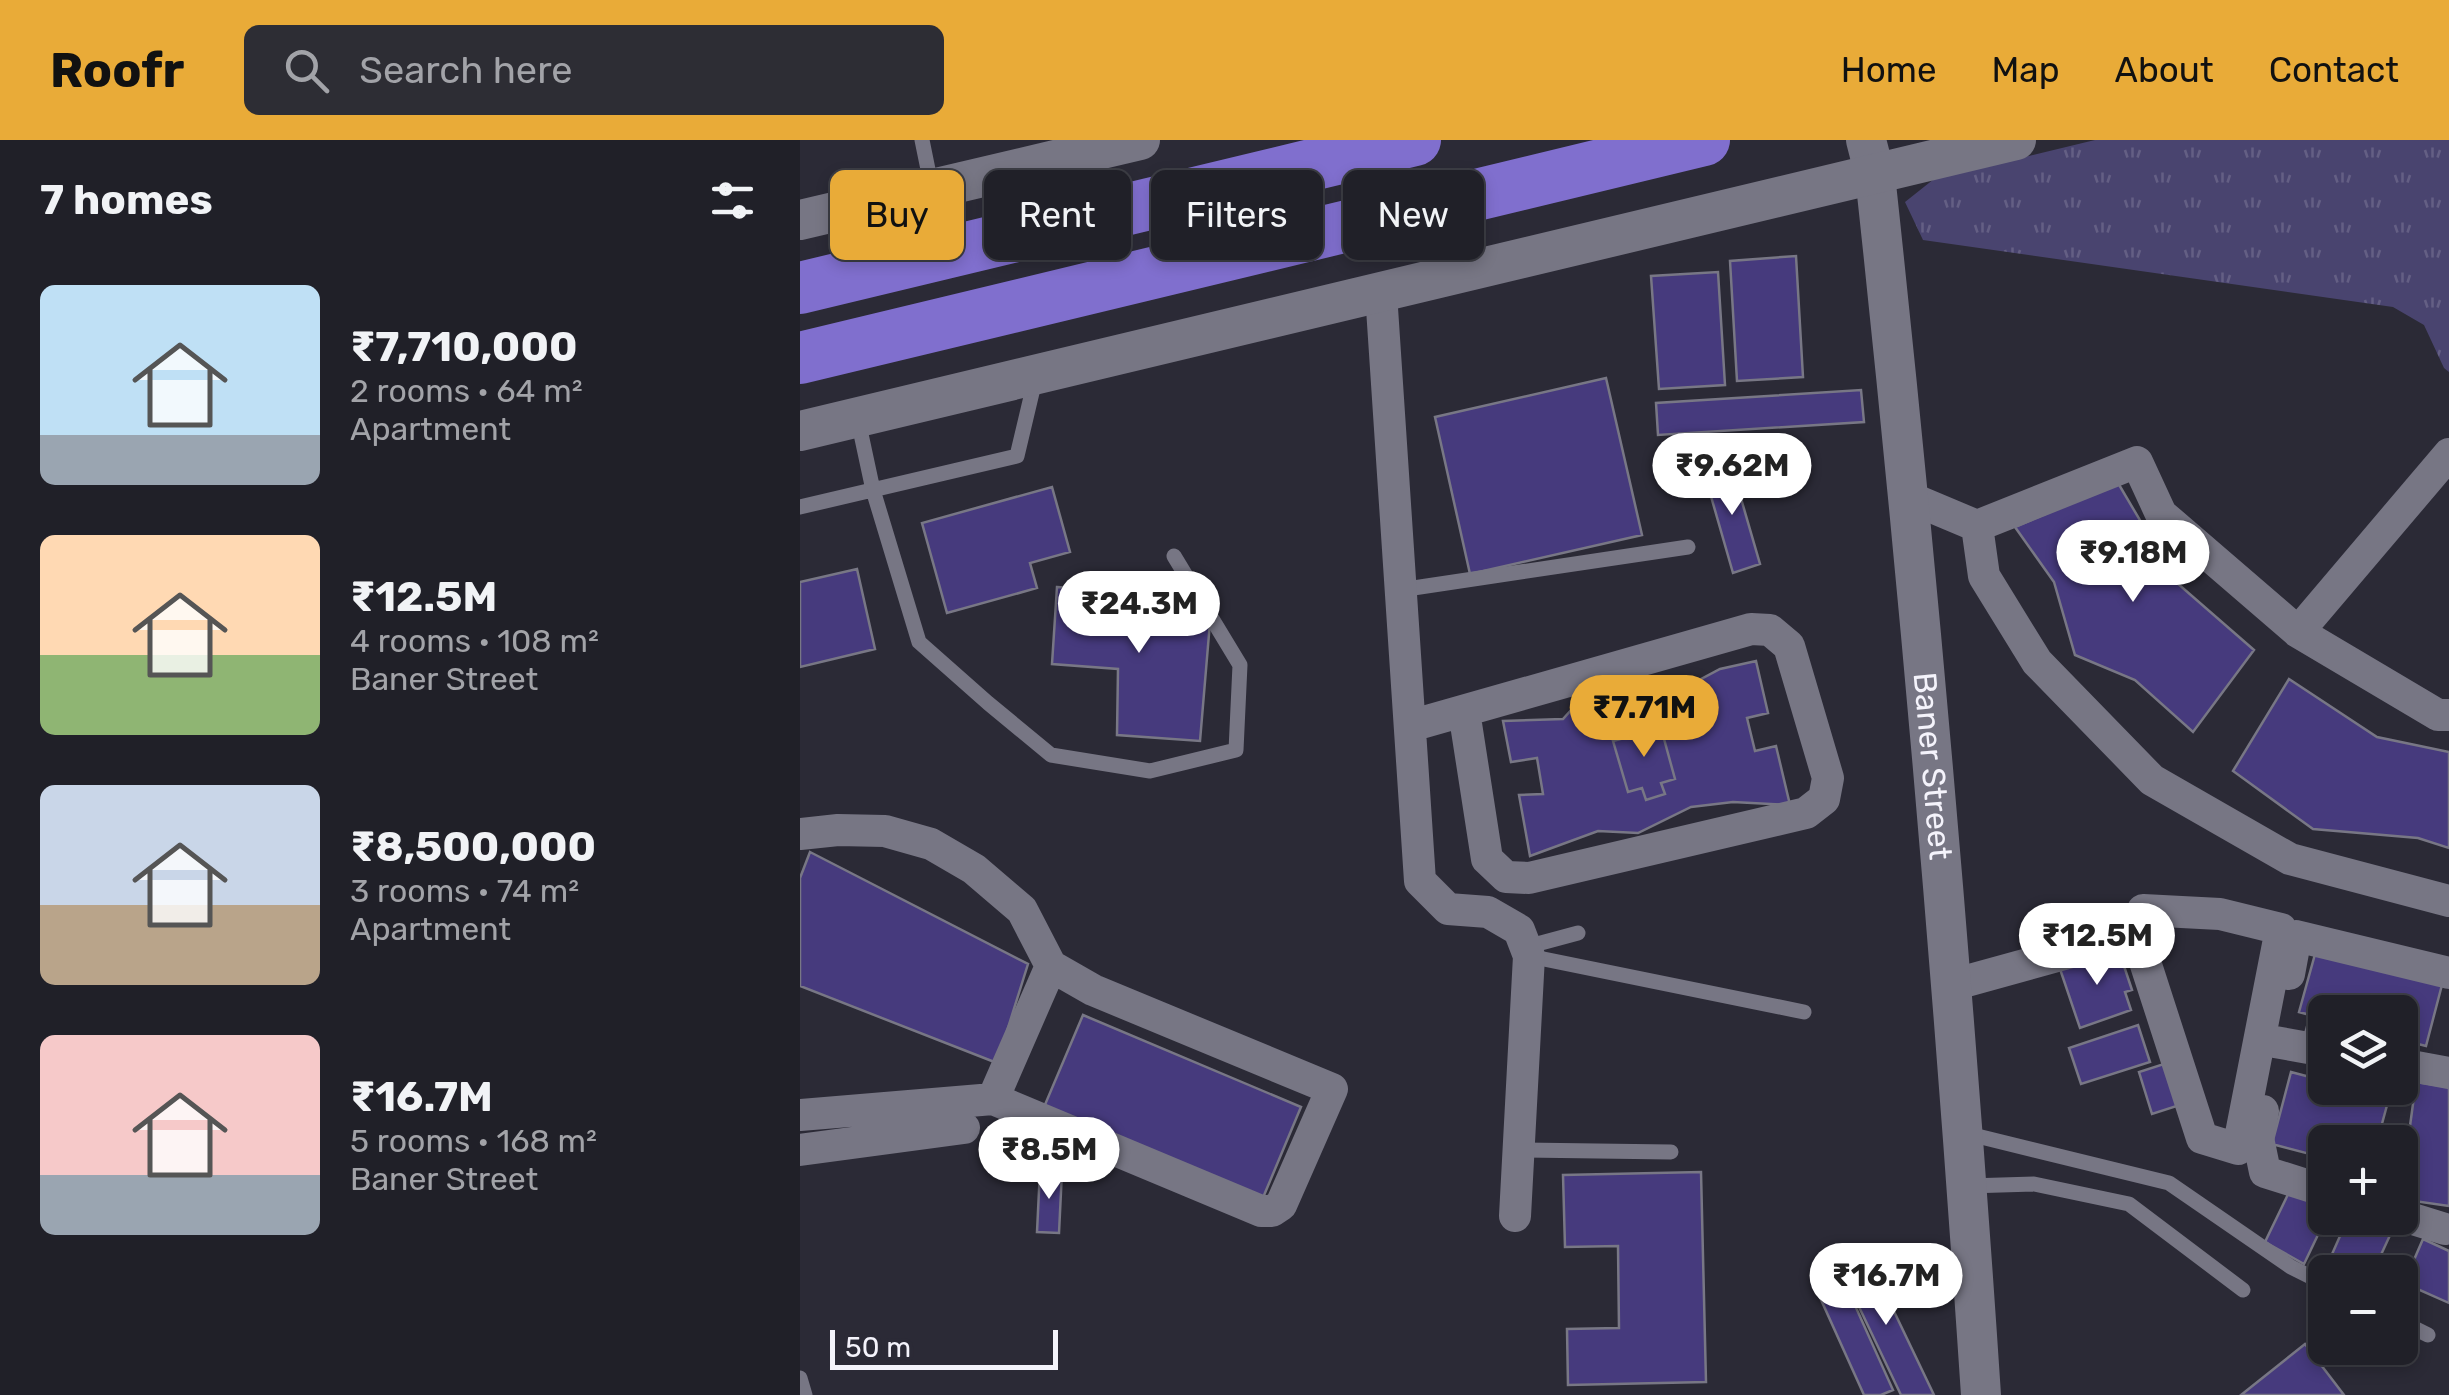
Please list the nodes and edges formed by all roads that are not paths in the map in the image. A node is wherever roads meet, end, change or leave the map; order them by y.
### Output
1 (922, 140) edge
2 (1140, 140) edge
3 (1415, 140) edge
4 (2016, 140) edge
5 (1682, 145) edge
6 (1871, 158) edge
7 (928, 170) edge
8 (964, 181) edge
9 (830, 213) edge
10 (800, 220) edge
11 (800, 288) edge
12 (1381, 293) junction
13 (800, 358) edge
14 (1036, 375) junction
15 (857, 417) junction
16 (800, 430) edge
17 (2449, 454) edge
18 (873, 490) junction
19 (1908, 497) junction
20 (800, 507) edge
21 (1977, 526) junction
22 (1688, 546) dead end
23 (1174, 556) dead end
24 (1400, 590) junction
25 (2298, 632) junction
26 (1464, 712) junction
27 (2449, 715) edge
28 (1410, 726) junction
29 (800, 834) edge
30 (2449, 901) edge
31 (1578, 934) dead end
32 (2136, 934) junction
33 (1528, 951) junction
34 (1051, 966) junction
35 (2449, 973) edge
36 (1952, 985) junction
37 (1804, 1012) dead end
38 (2275, 1042) junction
39 (2308, 1048) edge
40 (2418, 1067) edge
41 (2449, 1073) edge
42 (992, 1100) junction
43 (800, 1115) edge
44 (964, 1128) dead end
45 (1964, 1132) junction
46 (800, 1150) edge
47 (1519, 1150) junction
48 (1672, 1152) dead end
49 (1968, 1186) junction
50 (2308, 1186) edge
51 (1515, 1216) dead end
52 (2418, 1221) edge
53 (2446, 1230) dead end
54 (2308, 1276) edge
55 (2243, 1290) dead end
56 (2418, 1330) edge
57 (2428, 1335) dead end
58 (800, 1378) edge
59 (805, 1395) edge
60 (1981, 1395) edge

1 - 7 lane
2 - 8 street
3 - 11 highway
4 - 6 street
5 - 13 highway
6 - 12 street
6 - 19 street, Baner Street
9 - 10 street
12 - 14 street
12 - 24 street
14 - 15 street
14 - 18 lane
15 - 16 street
15 - 18 lane
17 - 25 street
18 - 20 lane
18 - 23 lane
19 - 21 street
19 - 36 street, Baner Street
21 - 25 street
21 - 30 street
22 - 24 lane
24 - 28 street
25 - 27 street
26 - 26 street
26 - 28 street
28 - 33 street
29 - 34 street
31 - 33 lane
32 - 32 street
32 - 36 street
33 - 37 lane
33 - 47 street
34 - 42 street
34 - 42 street
35 - 38 street
36 - 45 street, Baner Street
38 - 39 street
38 - 50 street
40 - 41 street
42 - 43 street
44 - 46 street
45 - 49 street, Baner Street
45 - 54 lane
47 - 48 lane
47 - 51 street
49 - 55 lane
49 - 60 street, Baner Street
52 - 53 street
56 - 57 lane
58 - 59 lane

